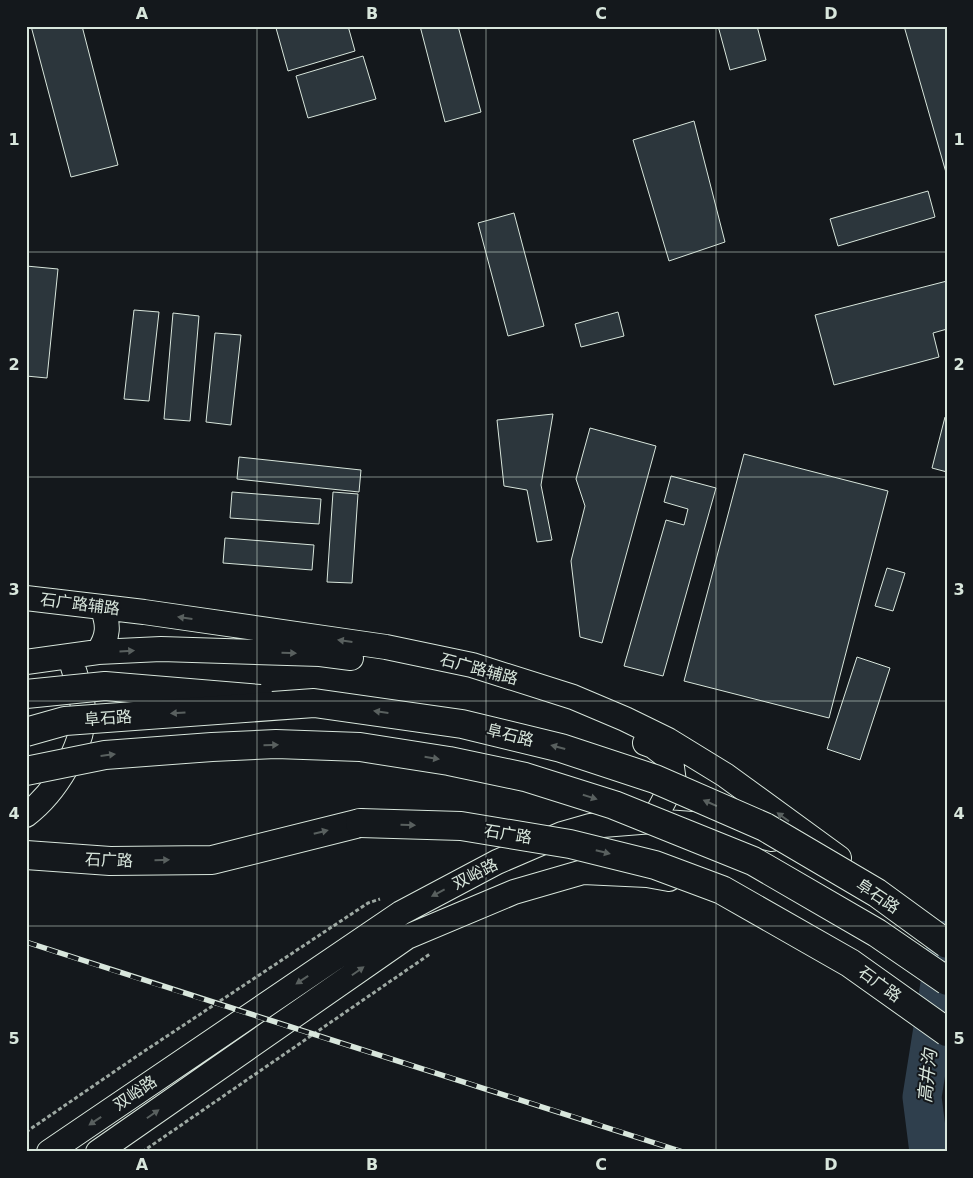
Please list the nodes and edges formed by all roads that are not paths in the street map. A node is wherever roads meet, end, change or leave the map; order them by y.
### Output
1 (26, 598) edge
2 (102, 607) junction
3 (98, 652) junction
4 (70, 656) junction
5 (26, 662) edge
6 (26, 694) edge
7 (314, 703) junction
8 (26, 732) edge
9 (26, 771) edge
10 (26, 815) edge
11 (653, 821) junction
12 (26, 856) edge
13 (879, 887) junction
14 (947, 935) edge
15 (947, 944) edge
16 (947, 981) edge
17 (947, 1019) edge
18 (947, 1032) edge
19 (49, 1152) edge
20 (98, 1152) edge

1 - 2 street, 石广路辅路
2 - 3 street
13 -> 2 street, 石广路辅路
3 - 4 street, 石广路辅路
3 -> 11 street, 石广路辅路
4 - 5 street, 石广路辅路
4 - 10 street
6 - 7 main road, bridge
7 -> 8 main road, 阜石路, bridge
15 -> 7 main road, 阜石路, bridge
9 -> 16 main road, 阜石路, bridge
11 - 13 street, 双峪路
11 -> 19 street, 双峪路
12 -> 18 main road, 石广路, bridge
13 - 14 street, 双峪路
20 -> 17 street, 双峪路

